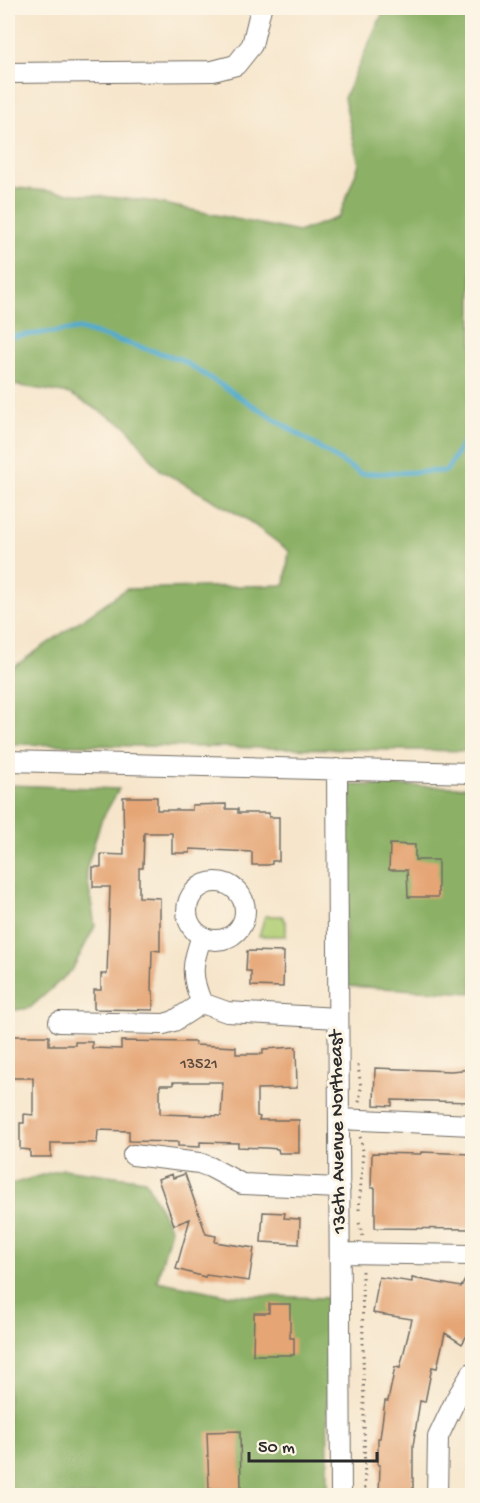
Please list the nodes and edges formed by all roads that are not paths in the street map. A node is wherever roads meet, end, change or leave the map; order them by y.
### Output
1 (261, 8) edge
2 (8, 73) edge
3 (8, 761) edge
4 (338, 769) junction
5 (472, 773) edge
6 (202, 936) dead end
7 (202, 1004) junction
8 (338, 1018) junction
9 (59, 1022) dead end
10 (339, 1119) junction
11 (472, 1125) edge
12 (133, 1155) dead end
13 (340, 1188) junction
14 (341, 1253) junction
15 (472, 1255) edge
16 (472, 1372) edge
17 (341, 1496) edge
18 (437, 1496) edge

1 - 2 street
3 - 4 street
4 - 5 street
4 - 8 street, 136th Avenue Northeast
6 - 7 street
7 - 8 street
7 - 9 street
8 - 10 street, 136th Avenue Northeast
10 - 11 street
10 - 13 street, 136th Avenue Northeast
12 - 13 street
13 - 14 street, 136th Avenue Northeast
14 - 15 street
14 - 17 street, 136th Avenue Northeast
16 - 18 street

